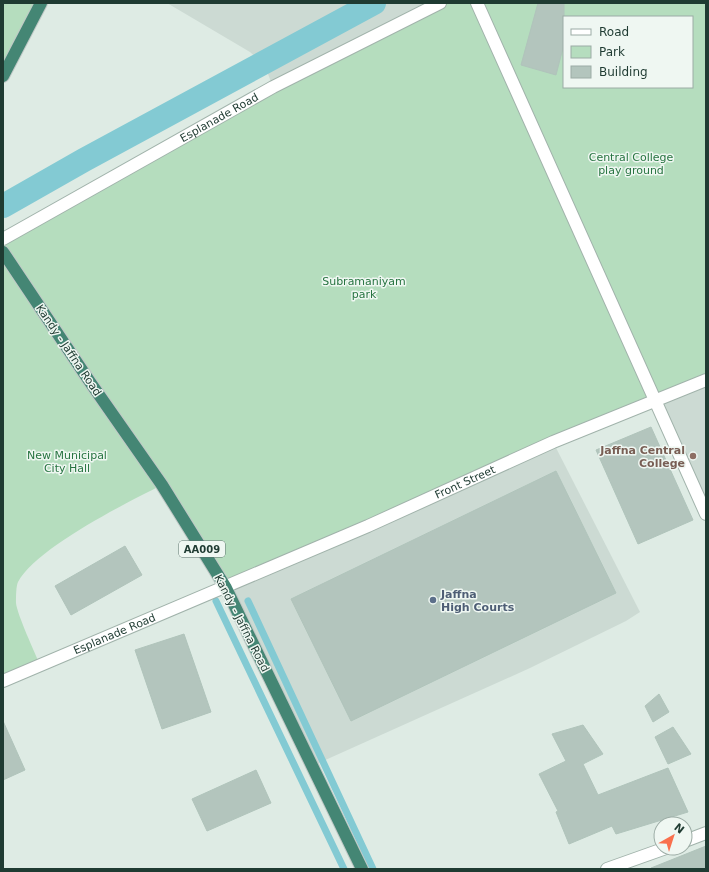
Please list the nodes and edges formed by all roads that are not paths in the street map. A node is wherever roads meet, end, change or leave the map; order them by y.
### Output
1 (41, 3) edge
2 (440, 3) edge
3 (477, 3) edge
4 (3, 76) edge
5 (3, 239) edge
6 (3, 252) edge
7 (706, 380) edge
8 (655, 399) junction
9 (706, 514) edge
10 (226, 588) junction
11 (3, 681) edge
12 (706, 833) edge
13 (693, 838) edge
14 (653, 853) edge
15 (362, 869) edge
16 (607, 869) edge

1 - 4 highway
2 - 5 street, Esplanade Road
3 - 8 street
6 - 10 highway, Kandy - Jaffna Road / AA009
7 - 8 street, Front Street
8 - 9 street
8 - 10 street, Front Street
10 - 11 street, Esplanade Road
10 - 15 highway, Kandy - Jaffna Road / AA009
12 - 13 street
14 - 16 street

